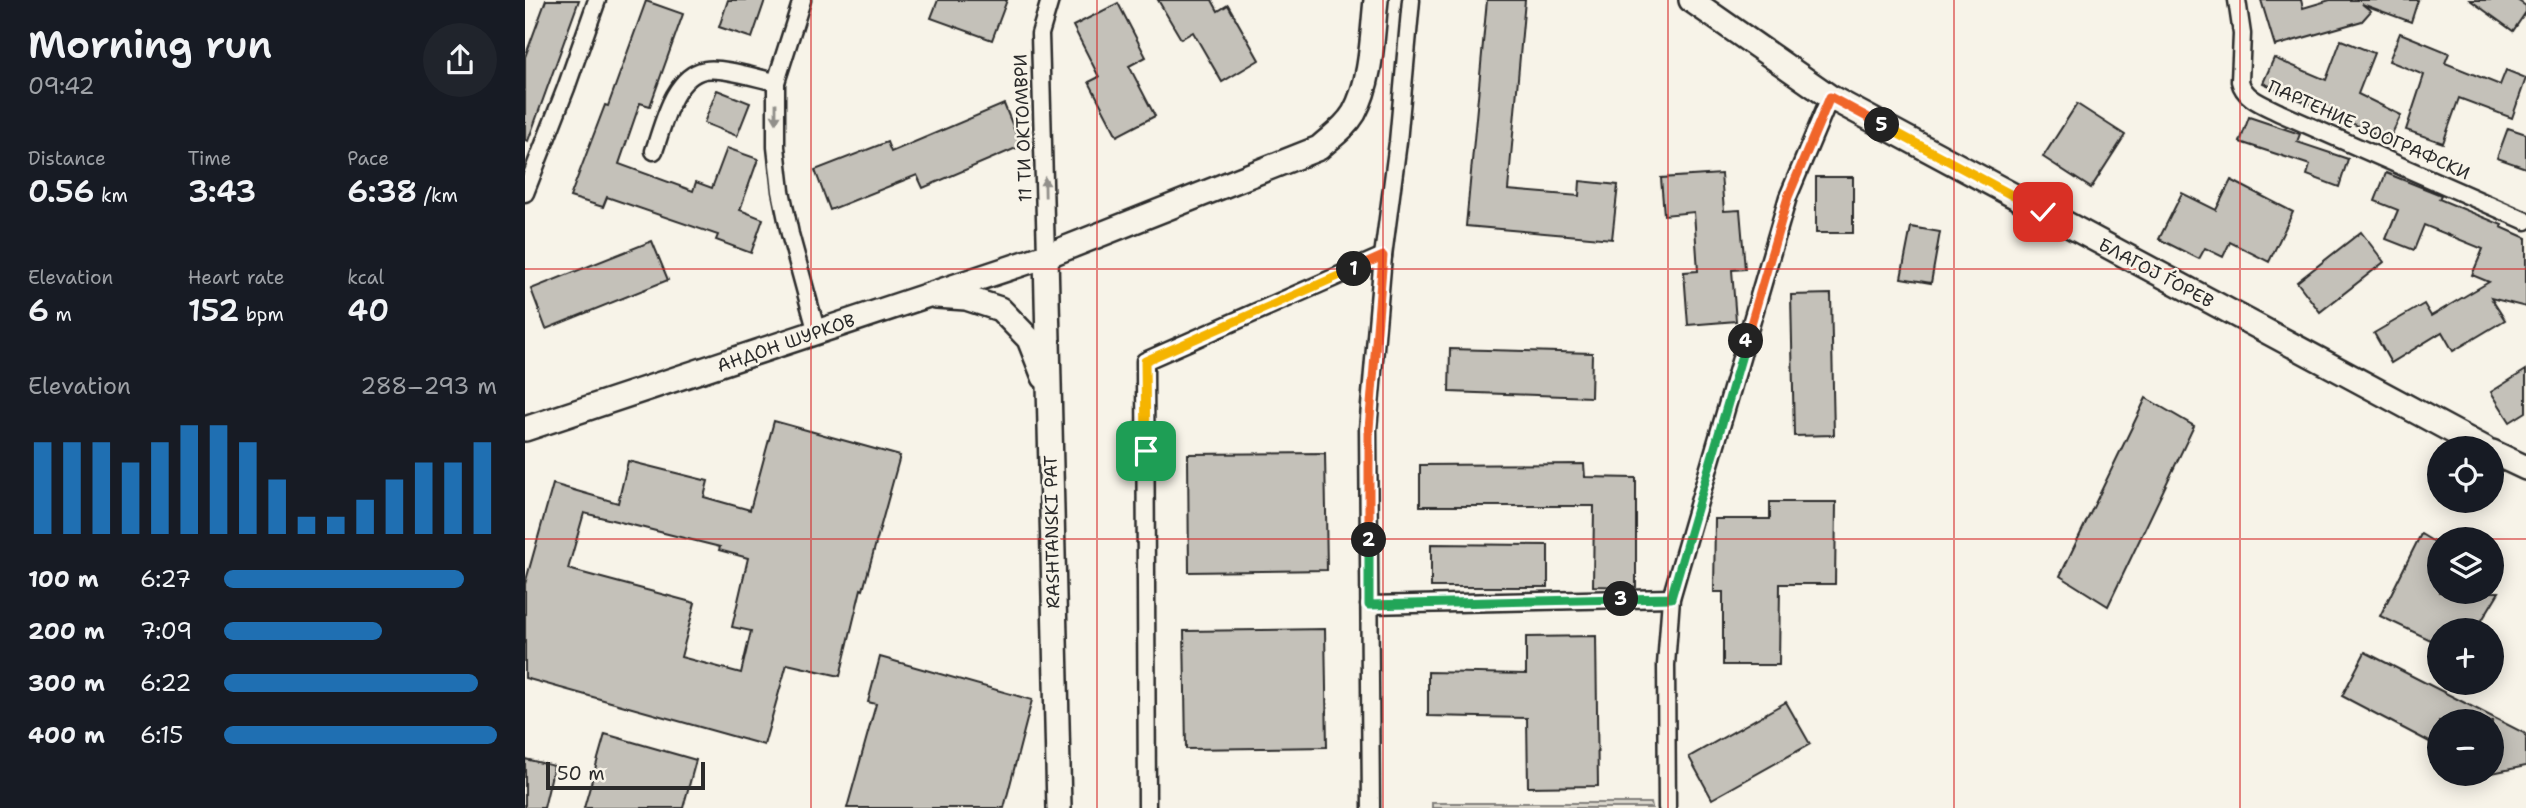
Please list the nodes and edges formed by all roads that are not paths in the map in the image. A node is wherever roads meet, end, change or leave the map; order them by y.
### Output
1 (597, 0) edge
2 (802, 0) edge
3 (1049, 0) edge
4 (1376, 0) edge
5 (1411, 0) edge
6 (1692, 0) edge
7 (2237, 0) edge
8 (776, 82) junction
9 (1830, 97) junction
10 (654, 151) dead end
11 (525, 193) edge
12 (2526, 221) edge
13 (1046, 256) junction
14 (1383, 256) junction
15 (927, 295) junction
16 (817, 333) junction
17 (1049, 390) junction
18 (525, 429) edge
19 (2462, 436) edge
20 (2504, 458) edge
21 (2526, 468) edge
22 (1671, 598) junction
23 (1369, 605) junction
24 (1059, 808) edge
25 (1147, 808) edge
26 (1371, 808) edge
27 (1667, 808) edge

1 - 11 street
2 - 8 street
13 -> 3 street, 11 ТИ ОКТОМВРИ
4 - 13 main road, АНДОН ШУРКОВ
5 - 14 street
6 - 9 main road, БЛАГОЈ ЃОРЕВ
7 - 12 street, ПАРТЕНИЕ ЗООГРАФСКИ
8 - 10 street
8 -> 16 street
9 - 19 main road, БЛАГОЈ ЃОРЕВ
9 - 22 street
13 - 15 main road, АНДОН ШУРКОВ
13 - 17 main road, RASHTANSKI PAT
14 - 23 street
14 - 25 street
15 - 16 main road, АНДОН ШУРКОВ
15 - 17 main road
16 - 18 main road, АНДОН ШУРКОВ
17 - 24 main road, RASHTANSKI PAT
20 - 21 main road
22 - 23 street
22 - 27 street
23 - 26 street

